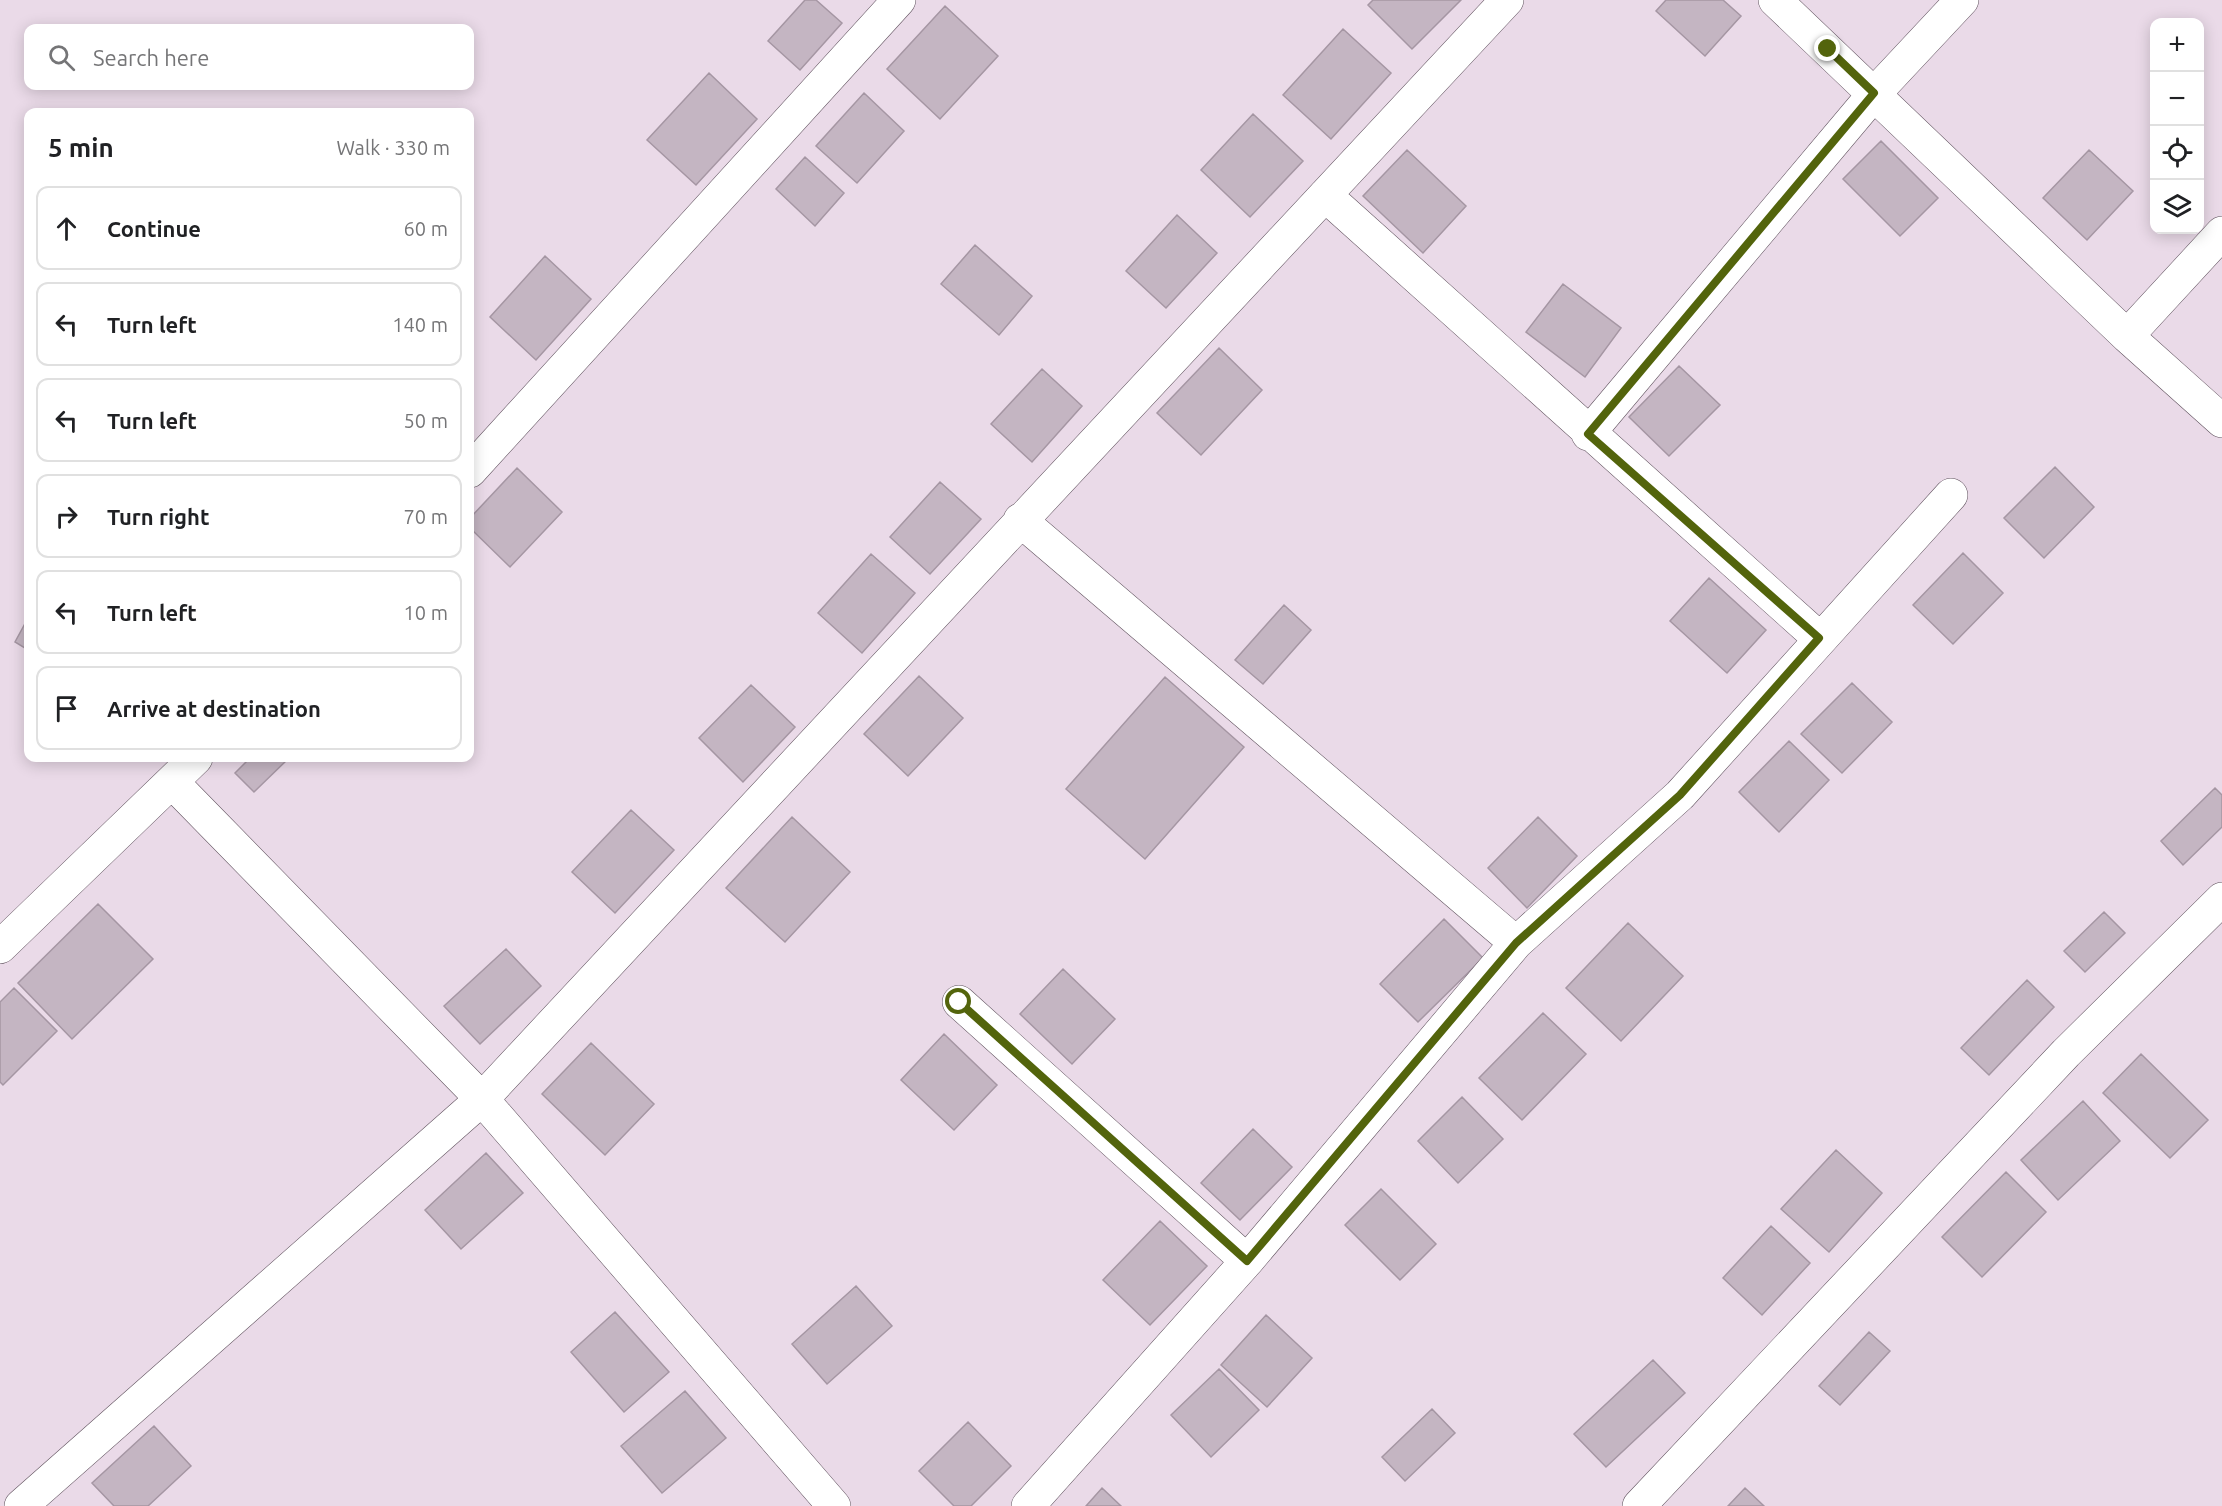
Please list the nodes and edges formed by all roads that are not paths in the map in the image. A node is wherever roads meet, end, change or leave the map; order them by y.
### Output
1 (899, 0) edge
2 (1507, 0) edge
3 (1775, 0) edge
4 (1962, 0) edge
5 (1874, 93) junction
6 (1324, 195) junction
7 (2222, 233) edge
8 (2127, 336) junction
9 (2222, 421) edge
10 (1588, 434) junction
11 (474, 467) edge
12 (1951, 495) dead end
13 (1020, 520) junction
14 (1819, 638) junction
15 (192, 762) edge
16 (172, 782) junction
17 (2222, 899) edge
18 (1516, 943) junction
19 (0, 947) edge
20 (959, 1002) dead end
21 (482, 1099) junction
22 (1247, 1261) junction
23 (21, 1506) edge
24 (834, 1506) edge
25 (1028, 1506) edge
26 (1640, 1506) edge

1 - 11 street
2 - 6 street
3 - 5 street
4 - 5 street
5 - 8 street
5 - 10 street
6 - 10 street
6 - 13 street
7 - 8 street
8 - 9 street
10 - 14 street
12 - 14 street
13 - 18 street
13 - 21 street
14 - 18 street
15 - 16 street
16 - 19 street
16 - 21 street
17 - 26 street
18 - 22 street
20 - 22 street
21 - 23 street
21 - 24 street
22 - 25 street

